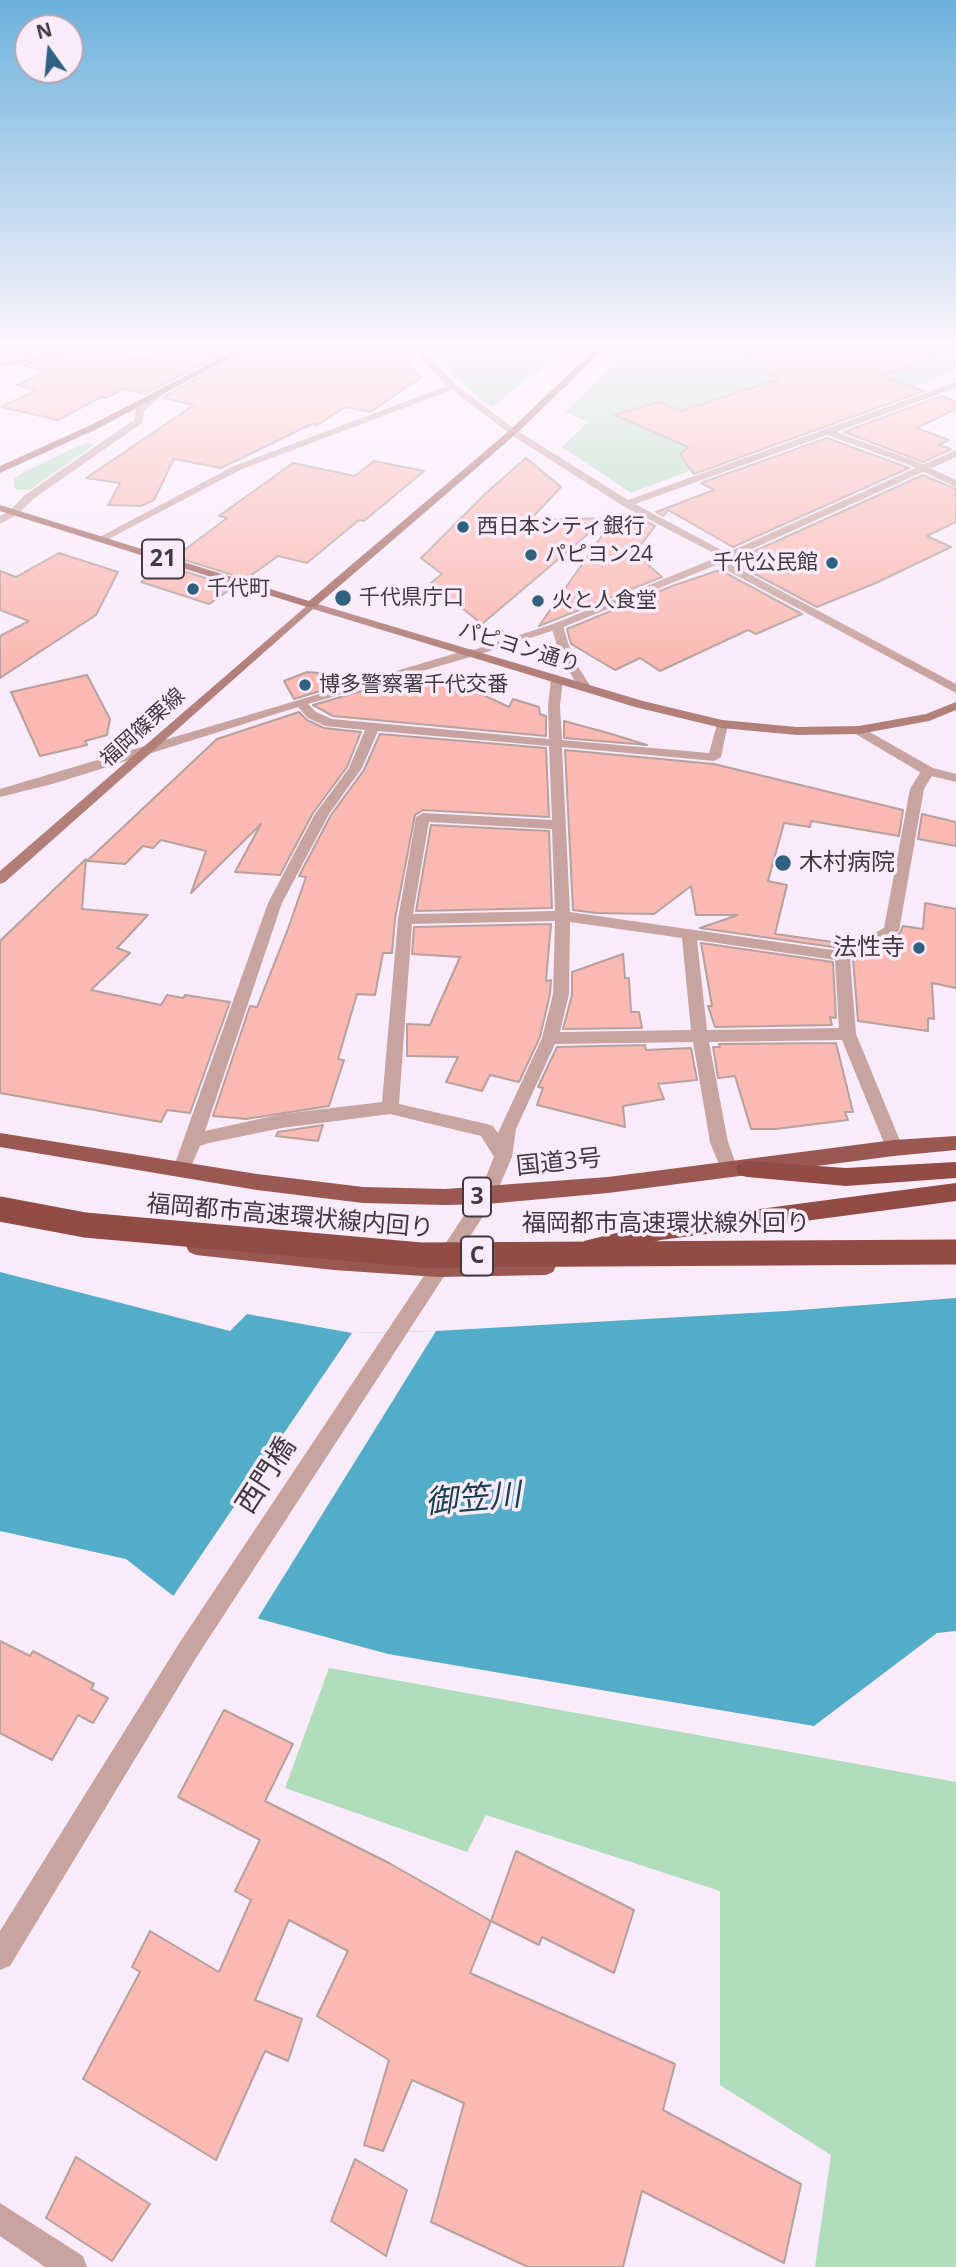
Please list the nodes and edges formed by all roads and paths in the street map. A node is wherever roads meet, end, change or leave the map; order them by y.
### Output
1 (34, 455) edge
2 (90, 455) edge
3 (271, 455) edge
4 (486, 455) edge
5 (549, 455) edge
6 (764, 455) edge
7 (886, 455) edge
8 (952, 455) edge
9 (919, 468) junction
10 (0, 470) edge
11 (956, 484) edge
12 (626, 504) junction
13 (0, 508) edge
14 (14, 512) junction
15 (0, 521) edge
16 (99, 540) junction
17 (721, 558) junction
18 (311, 605) junction
19 (557, 625) junction
20 (470, 653) junction
21 (557, 679) junction
22 (584, 687) junction
23 (956, 689) edge
24 (300, 702) junction
25 (956, 706) edge
26 (722, 724) junction
27 (373, 727) junction
28 (859, 730) junction
29 (556, 744) junction
30 (148, 750) junction
31 (929, 771) junction
32 (956, 778) edge
33 (0, 793) edge
34 (558, 825) junction
35 (0, 879) edge
36 (563, 916) junction
37 (405, 919) junction
38 (689, 933) junction
39 (842, 956) junction
40 (848, 1034) junction
41 (700, 1037) junction
42 (550, 1038) junction
43 (390, 1108) junction
44 (0, 1139) edge
45 (193, 1141) junction
46 (956, 1143) edge
47 (894, 1148) junction
48 (503, 1157) junction
49 (182, 1169) junction
50 (738, 1170) junction
51 (956, 1170) edge
52 (956, 1192) edge
53 (487, 1196) junction
54 (0, 1207) edge
55 (0, 1216) edge
56 (956, 1248) edge
57 (520, 1267) junction
58 (438, 1268) junction
59 (0, 1956) edge
60 (0, 2218) edge
61 (72, 2267) edge

1 - 10 main road
2 - 14 street
3 - 16 street
4 - 18 main road
5 - 12 street
6 - 12 street
7 - 9 street
8 - 9 street
9 - 11 street
9 - 17 street
12 - 17 street
13 - 14 main road, パピヨン通り / 21
14 - 15 street
14 - 16 main road, パピヨン通り / 21
16 - 18 main road, パピヨン通り / 21
17 - 19 street
17 - 23 street
18 - 20 main road, パピヨン通り
18 - 30 main road, 福岡篠栗線
19 - 20 street
19 - 22 street
20 - 21 main road, パピヨン通り
20 - 24 street
21 - 22 main road, パピヨン通り
21 - 29 street, 西門橋
22 - 26 main road, パピヨン通り
24 - 27 street
24 - 30 street
25 - 28 main road, パピヨン通り
26 - 28 main road, パピヨン通り
26 - 29 street
27 - 29 street
27 - 45 street
28 - 31 street
29 - 34 street, 西門橋
30 - 33 street
30 - 35 main road, 福岡篠栗線
31 - 32 street
31 - 39 street
34 - 36 street, 西門橋
34 - 37 street
36 - 37 street
36 - 38 street
36 - 42 street, 西門橋
37 - 43 street
38 - 39 street
38 - 41 street
39 - 40 street
40 - 41 street
40 - 47 street
41 - 42 street
41 - 50 street
42 - 48 street, 西門橋
43 - 45 street
43 - 48 street
44 - 49 highway, 国道3号 / 3
45 - 49 street
46 - 47 highway, 国道3号 / 3
47 - 50 highway, 国道3号 / 3
48 - 53 street, 西門橋
49 - 53 highway, 国道3号 / 3
50 - 51 highway
50 - 53 highway, 国道3号 / 3
52 - 57 highway
53 - 58 street, 西門橋
54 - 56 highway, 福岡都市高速環状線内回り / C, bridge
55 - 58 highway
56 - 57 highway
57 - 58 highway
58 - 59 street, 西門橋
60 - 61 street

